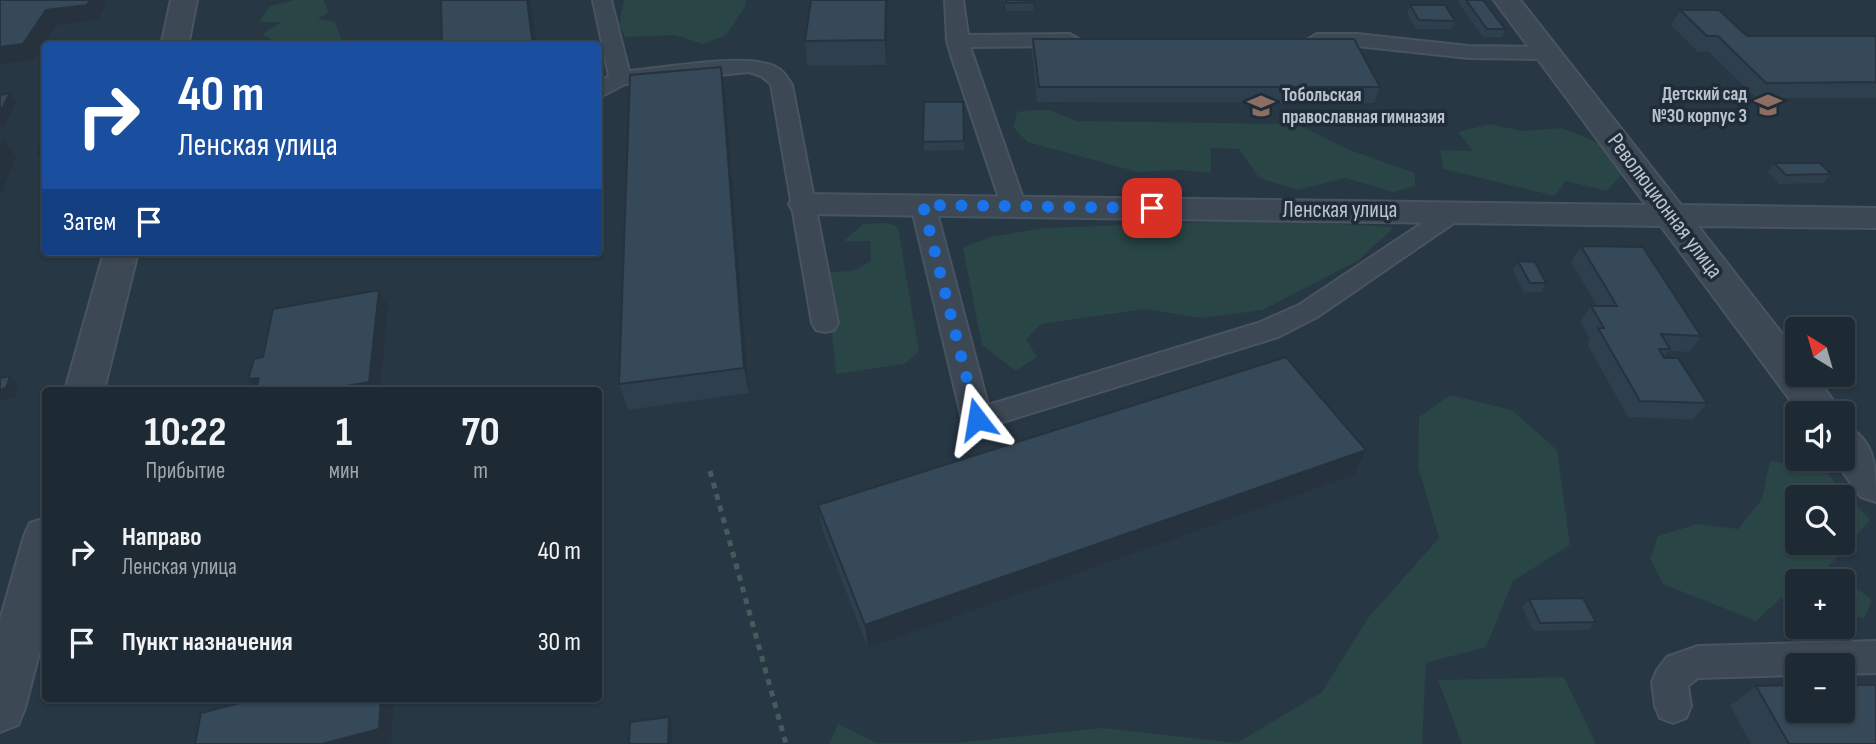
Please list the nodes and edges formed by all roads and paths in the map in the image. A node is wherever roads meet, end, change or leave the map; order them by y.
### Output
1 (184, 0) edge
2 (602, 0) edge
3 (954, 0) edge
4 (1507, 0) edge
5 (1095, 40) edge
6 (1301, 40) edge
7 (957, 41) junction
8 (175, 42) edge
9 (1548, 53) junction
10 (620, 78) junction
11 (602, 89) edge
12 (805, 204) junction
13 (923, 205) junction
14 (1014, 207) junction
15 (1456, 211) junction
16 (1672, 214) junction
17 (1876, 218) edge
18 (120, 256) edge
19 (825, 323) dead end
20 (85, 387) edge
21 (1813, 401) edge
22 (1855, 456) edge
23 (710, 471) dead end
24 (1876, 485) edge
25 (42, 551) edge
26 (1876, 657) edge
27 (1673, 706) dead end
28 (0, 708) edge
29 (786, 744) edge

1 - 8 street
2 - 10 lane
3 - 7 lane
4 - 9 street, Революционная улица
5 - 7 lane
6 - 9 lane
7 - 14 lane
9 - 16 street, Революционная улица
10 - 11 lane
10 - 12 lane
12 - 13 street, Ленская улица
12 - 19 lane
13 - 14 street, Ленская улица
13 - 15 lane
14 - 15 street, Ленская улица
15 - 16 street, Ленская улица
16 - 17 street, Ленская улица
16 - 21 street, Революционная улица
18 - 20 street
22 - 24 street
23 - 29 path
25 - 28 street
26 - 27 lane

